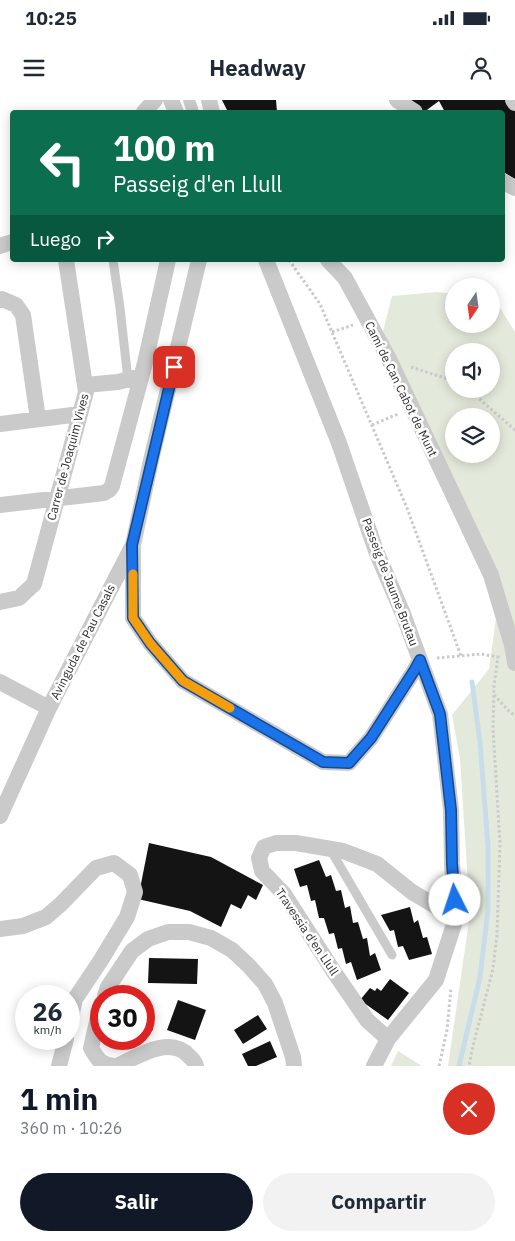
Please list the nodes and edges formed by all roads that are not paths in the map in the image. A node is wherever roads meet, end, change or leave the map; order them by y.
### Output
1 (155, 100) edge
2 (398, 100) edge
3 (146, 110) edge
4 (411, 110) edge
5 (66, 262) edge
6 (113, 262) edge
7 (167, 262) edge
8 (199, 262) edge
9 (267, 262) edge
10 (330, 262) edge
11 (0, 300) edge
12 (135, 378) junction
13 (85, 385) junction
14 (80, 414) junction
15 (38, 419) junction
16 (0, 424) edge
17 (57, 498) junction
18 (0, 505) edge
19 (132, 545) junction
20 (0, 602) edge
21 (420, 660) junction
22 (515, 663) edge
23 (0, 682) edge
24 (49, 708) junction
25 (0, 816) edge
26 (330, 849) junction
27 (456, 918) junction
28 (0, 929) edge
29 (392, 955) dead end
30 (109, 985) edge
31 (80, 992) edge
32 (388, 1039) junction
33 (63, 1050) edge
34 (92, 1050) edge
35 (59, 1066) edge
36 (116, 1066) edge
37 (196, 1066) edge
38 (294, 1066) edge
39 (374, 1066) edge

1 - 3 street
2 - 4 street
5 - 13 street, Carrer de Joaquim Vives
6 - 12 lane
7 - 12 street
8 - 19 street, Avinguda de Pau Casals
9 - 21 street, Passeig de Jaume Brutau
10 - 22 street, Camí de Can Cabot de Munt
11 - 15 street
12 - 13 street
12 - 17 street
13 - 14 street, Carrer de Joaquim Vives
14 - 15 street
14 - 17 street, Carrer de Joaquim Vives
15 - 16 street
17 - 18 street
17 - 20 street, Carrer de Joaquim Vives
19 - 21 street
19 - 24 street, Avinguda de Pau Casals
21 - 27 street, Passeig de Jaume Brutau
23 - 24 street
24 - 25 street, Avinguda de Pau Casals
26 - 27 street, Travessia d'en Llull
26 - 29 lane
26 - 32 street, Travessia d'en Llull
27 - 32 street
28 - 31 street
30 - 38 street
32 - 39 street
33 - 35 street
34 - 36 street
36 - 37 street

